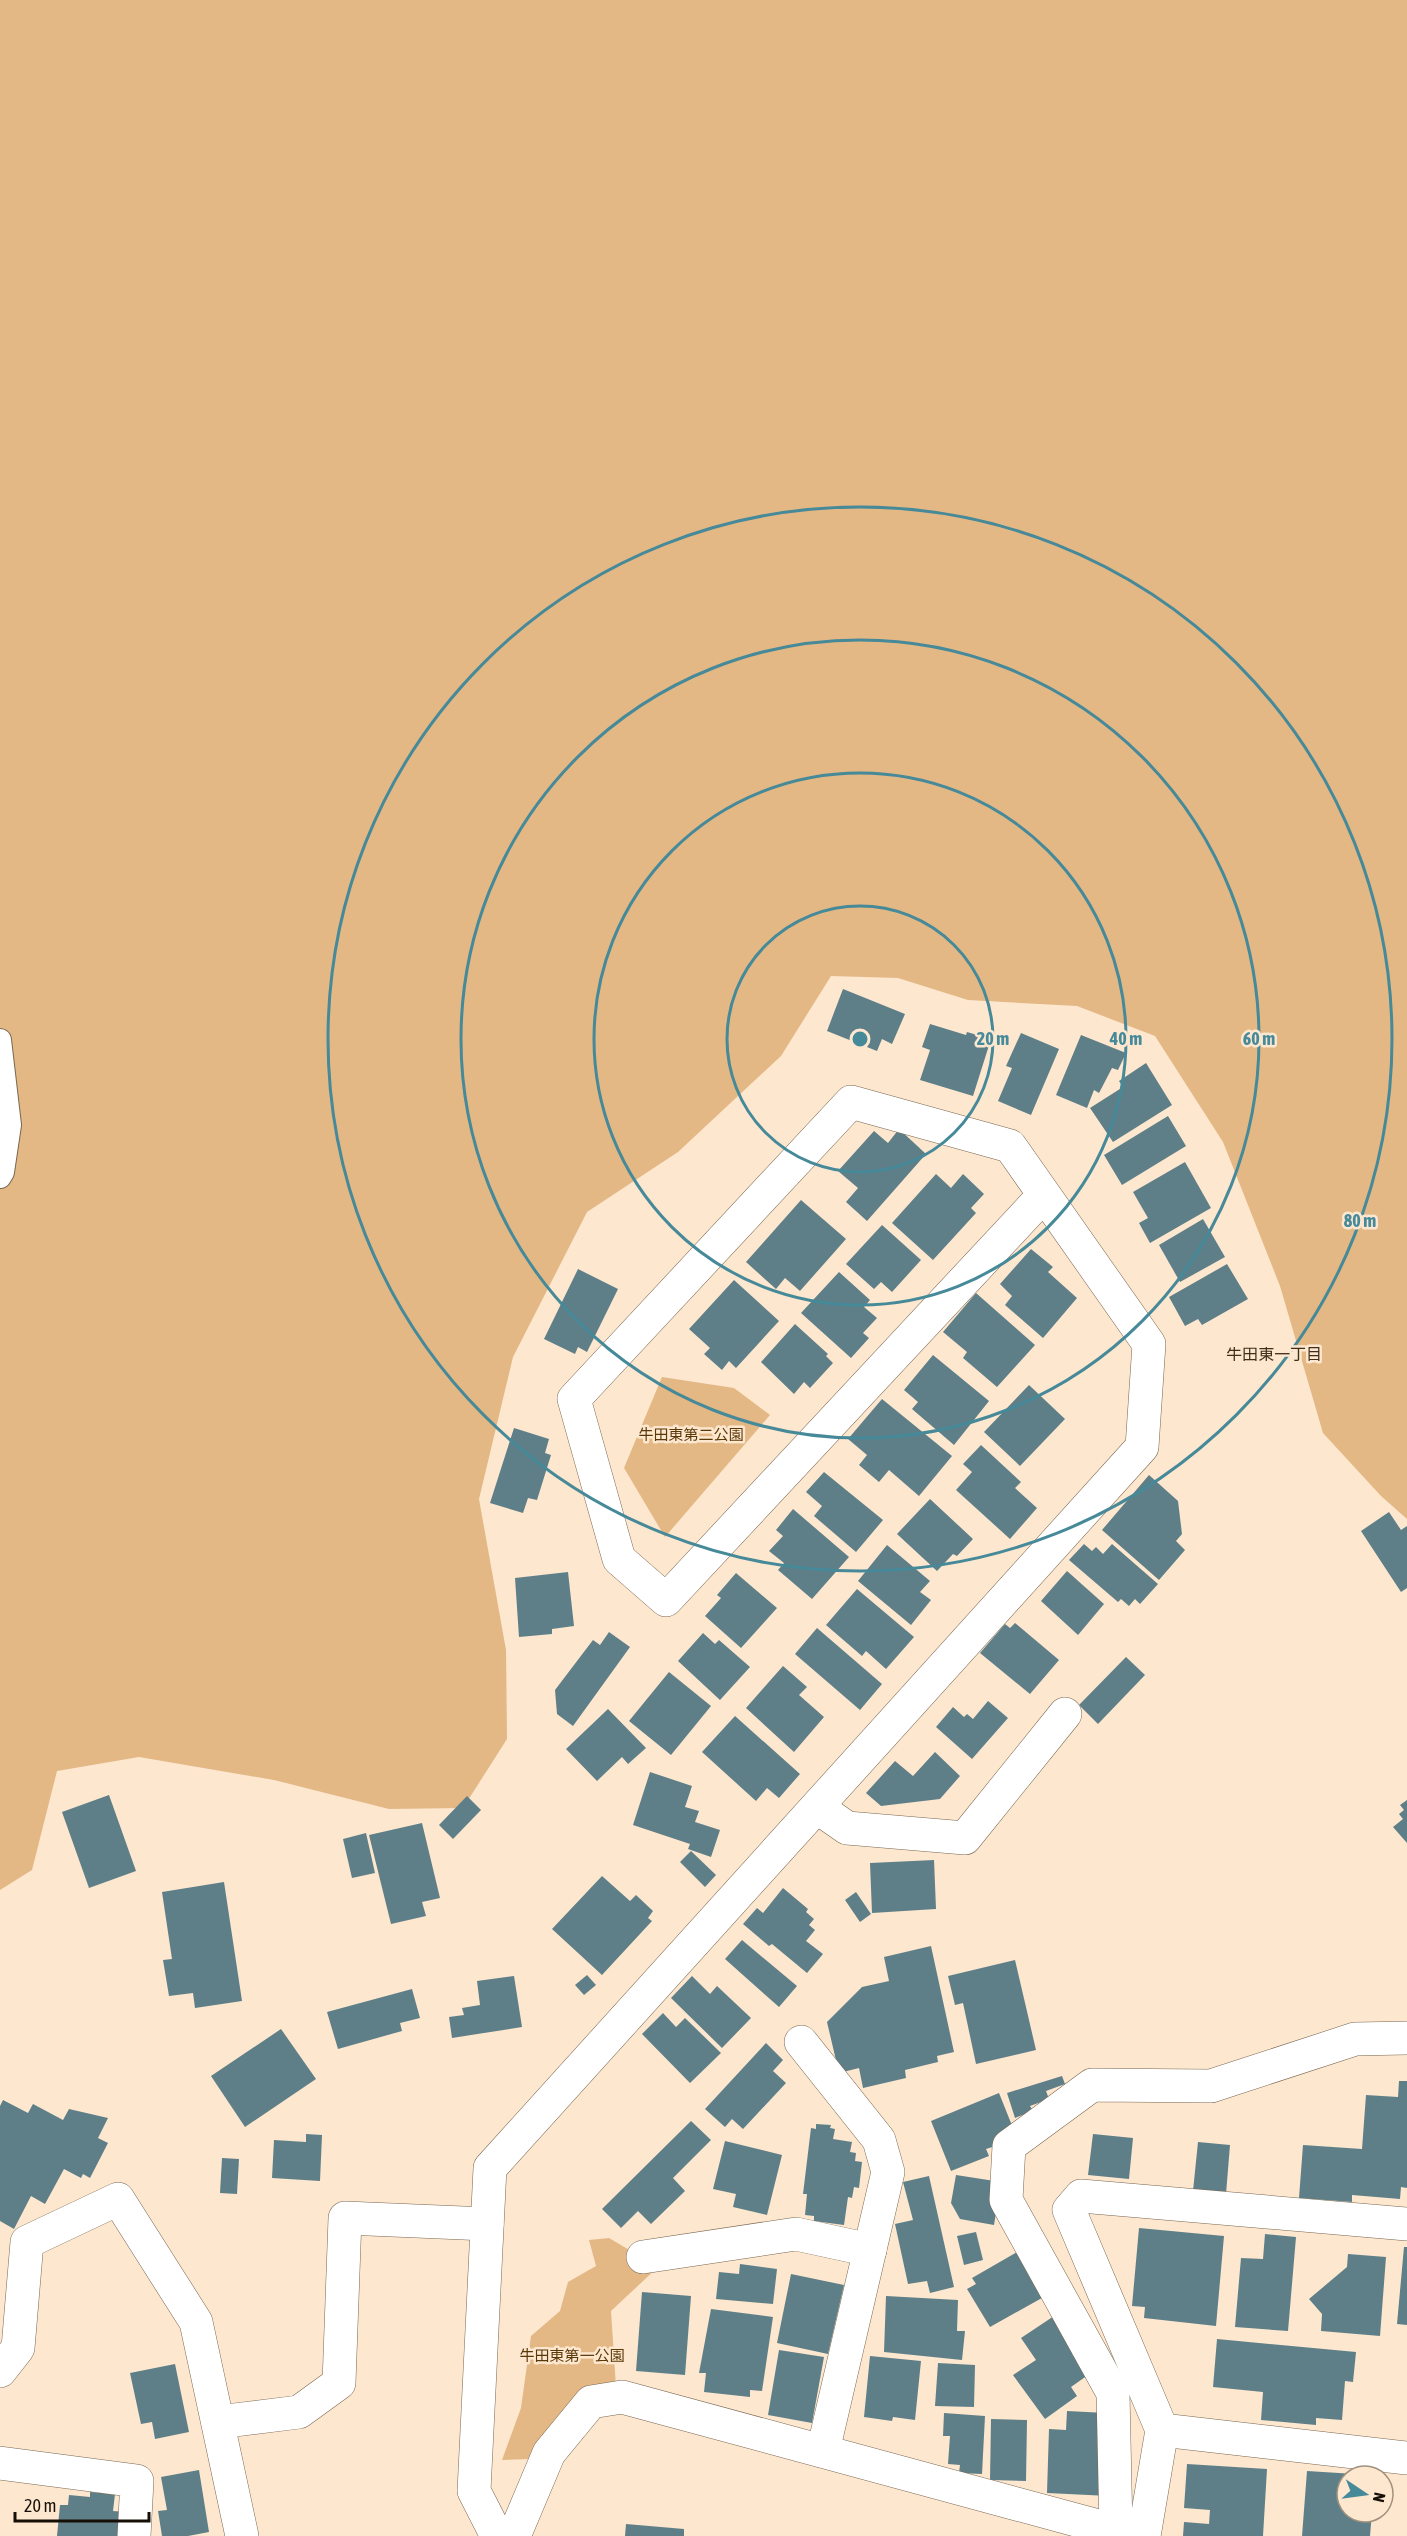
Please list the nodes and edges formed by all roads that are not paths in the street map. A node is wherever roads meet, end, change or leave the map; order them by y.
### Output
1 (0, 1040) edge
2 (0, 1177) edge
3 (1044, 1195) junction
4 (1065, 1714) dead end
5 (817, 1806) junction
6 (1407, 2037) edge
7 (801, 2042) dead end
8 (487, 2224) junction
9 (1407, 2224) edge
10 (870, 2250) junction
11 (643, 2257) dead end
12 (0, 2371) edge
13 (218, 2422) junction
14 (1162, 2430) junction
15 (823, 2451) junction
16 (1407, 2458) edge
17 (0, 2463) edge
18 (1132, 2534) edge
19 (134, 2536) edge
20 (242, 2536) edge
21 (497, 2536) edge
22 (514, 2536) edge

1 - 2 lane
3 - 3 street
3 - 5 street
4 - 5 street
5 - 8 street
6 - 18 street
7 - 10 street
8 - 13 street
8 - 21 street
9 - 14 street
10 - 11 street
10 - 15 street
12 - 13 street
13 - 20 street
14 - 16 street
14 - 18 street
15 - 18 street
15 - 22 street
17 - 19 street

